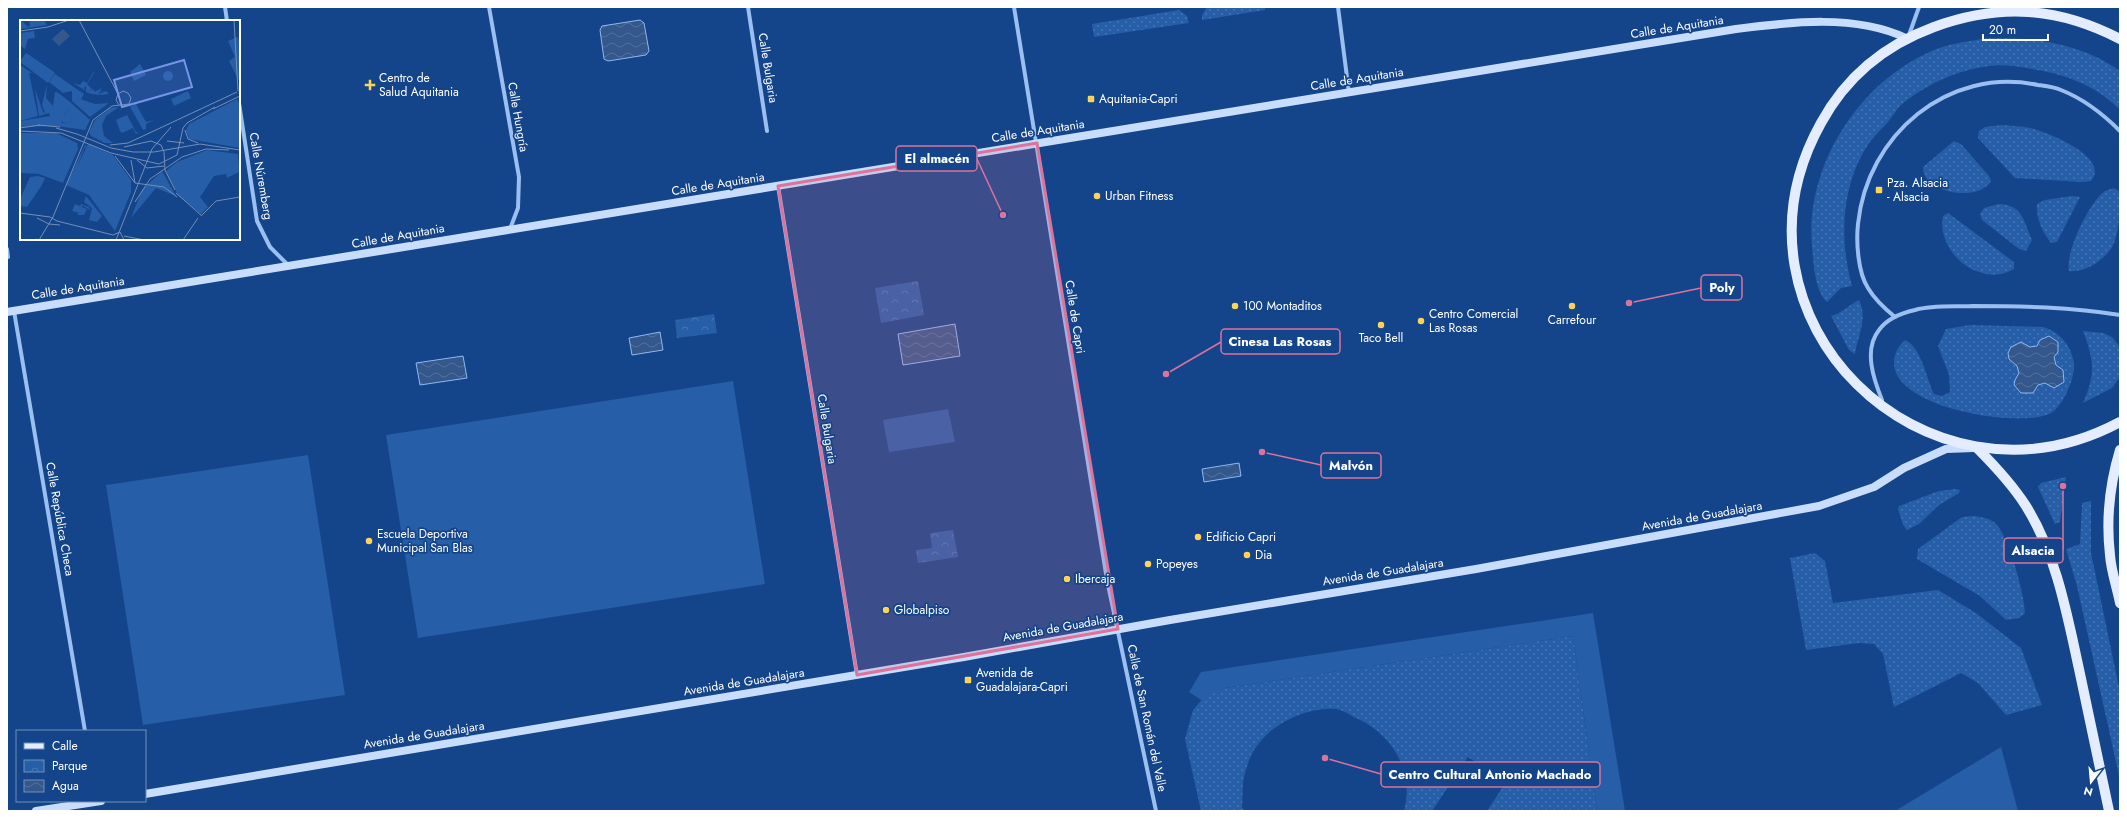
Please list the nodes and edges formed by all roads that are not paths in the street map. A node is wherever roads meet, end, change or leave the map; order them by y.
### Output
1 (225, 7) edge
2 (489, 7) edge
3 (748, 7) edge
4 (1014, 7) edge
5 (1338, 7) edge
6 (1919, 7) edge
7 (2020, 9) edge
8 (227, 20) edge
9 (1908, 37) junction
10 (2120, 40) edge
11 (1349, 93) junction
12 (240, 109) edge
13 (768, 131) dead end
14 (2120, 131) edge
15 (1036, 143) junction
16 (778, 186) junction
17 (510, 229) junction
18 (7, 250) edge
19 (8, 257) dead end
20 (289, 267) junction
21 (11, 311) edge
22 (2120, 315) edge
23 (1895, 316) junction
24 (1886, 410) junction
25 (2120, 422) edge
26 (1976, 448) junction
27 (2120, 450) edge
28 (2120, 603) edge
29 (1118, 630) junction
30 (857, 675) junction
31 (85, 730) edge
32 (146, 794) edge
33 (92, 802) edge
34 (36, 811) edge
35 (1156, 811) edge
36 (2109, 811) edge

1 - 8 street
2 - 17 street, Calle Hungría
3 - 13 street, Calle Bulgaria
4 - 15 street, Calle de Capri
5 - 11 street
6 - 9 street
7 - 9 main road
7 - 10 main road
9 - 11 street, Calle de Aquitania
9 - 24 main road
11 - 15 street, Calle de Aquitania
12 - 20 street, Calle Núremberg
14 - 23 street
15 - 16 street, Calle de Aquitania
15 - 29 street, Calle de Capri
16 - 17 street, Calle de Aquitania
16 - 30 street, Calle Bulgaria
17 - 20 street, Calle de Aquitania
18 - 19 street
20 - 21 street, Calle de Aquitania
21 - 31 street, Calle República Checa
22 - 23 street
23 - 24 street
24 - 26 main road
25 - 26 main road
26 - 29 street, Avenida de Guadalajara
26 - 36 main road
27 - 28 main road
29 - 30 street, Avenida de Guadalajara
29 - 35 street, Calle de San Román del Valle
30 - 32 street, Avenida de Guadalajara
33 - 34 street

